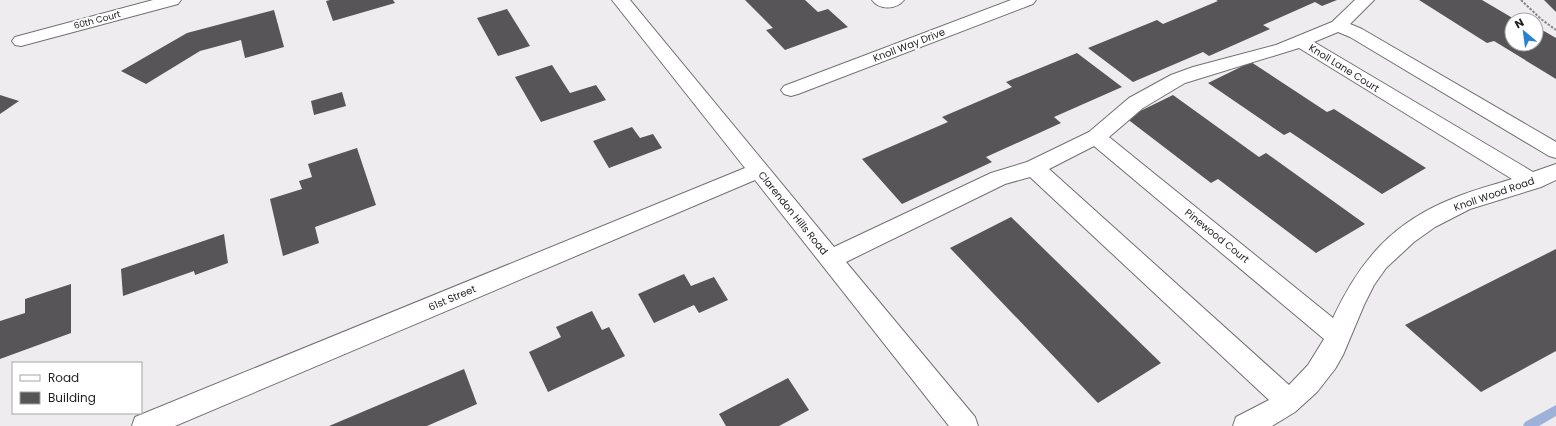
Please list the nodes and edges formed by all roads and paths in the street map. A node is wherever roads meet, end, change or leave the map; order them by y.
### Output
1 (172, 0) edge
2 (622, 0) edge
3 (881, 0) edge
4 (895, 0) edge
5 (1027, 0) edge
6 (1365, 0) edge
7 (1522, 0) edge
8 (1338, 26) junction
9 (1556, 30) edge
10 (21, 41) dead end
11 (1301, 41) junction
12 (791, 90) dead end
13 (1096, 137) junction
14 (1556, 151) edge
15 (1034, 168) junction
16 (759, 170) junction
17 (1556, 171) edge
18 (1533, 182) junction
19 (830, 258) junction
20 (1338, 336) junction
21 (1288, 401) junction
22 (145, 426) edge
23 (965, 426) edge
24 (1246, 426) edge

1 - 10 street, 60th Court
2 - 16 street, Clarendon Hills Road
3 - 4 street
5 - 12 street, Knoll Way Drive
6 - 8 street
7 - 9 path
8 - 11 street, Knoll Lane Court
8 - 14 street
11 - 13 street
11 - 18 street, Knoll Lane Court
13 - 15 street
13 - 20 street, Pinewood Court
15 - 19 street
15 - 21 street
16 - 19 street, Clarendon Hills Road
16 - 22 street, 61st Street
17 - 18 street, Knoll Wood Road
18 - 20 street, Knoll Wood Road
19 - 23 street, Clarendon Hills Road
20 - 21 street, Knoll Wood Road
21 - 24 street, Knoll Wood Road

